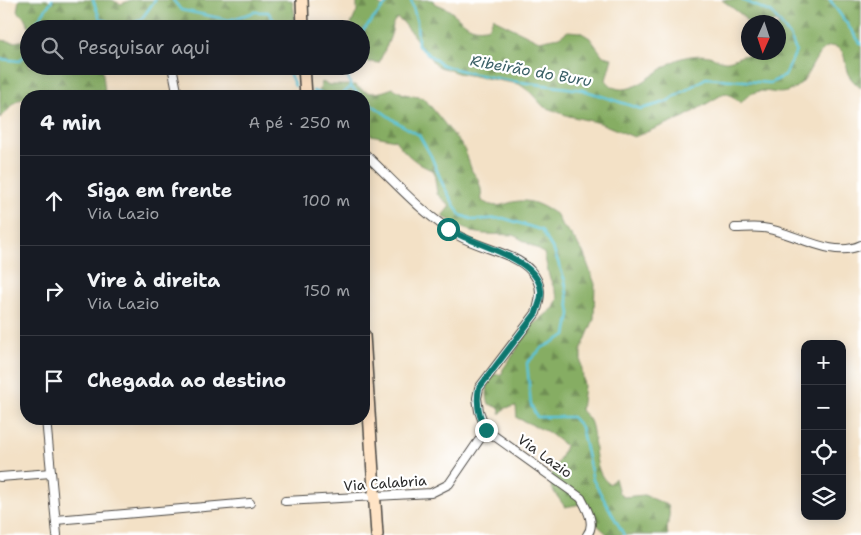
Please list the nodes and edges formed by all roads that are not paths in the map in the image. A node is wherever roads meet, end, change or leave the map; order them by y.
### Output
1 (302, 0) edge
2 (303, 20) edge
3 (174, 75) edge
4 (305, 75) edge
5 (177, 90) edge
6 (306, 90) edge
7 (370, 159) edge
8 (735, 228) dead end
9 (861, 245) edge
10 (47, 425) edge
11 (370, 425) edge
12 (486, 430) junction
13 (51, 473) junction
14 (0, 477) edge
15 (374, 497) junction
16 (285, 501) dead end
17 (250, 504) dead end
18 (56, 520) junction
19 (57, 535) edge
20 (377, 535) edge
21 (587, 535) edge

1 - 2 street
3 - 5 street
4 - 6 street
7 - 12 street
8 - 9 street
10 - 13 street
11 - 15 street
12 - 15 street, Via Calabria
12 - 21 street, Via Lazio
13 - 14 street
13 - 18 street
15 - 16 street, Via Calabria
15 - 20 street
17 - 18 street
18 - 19 street

